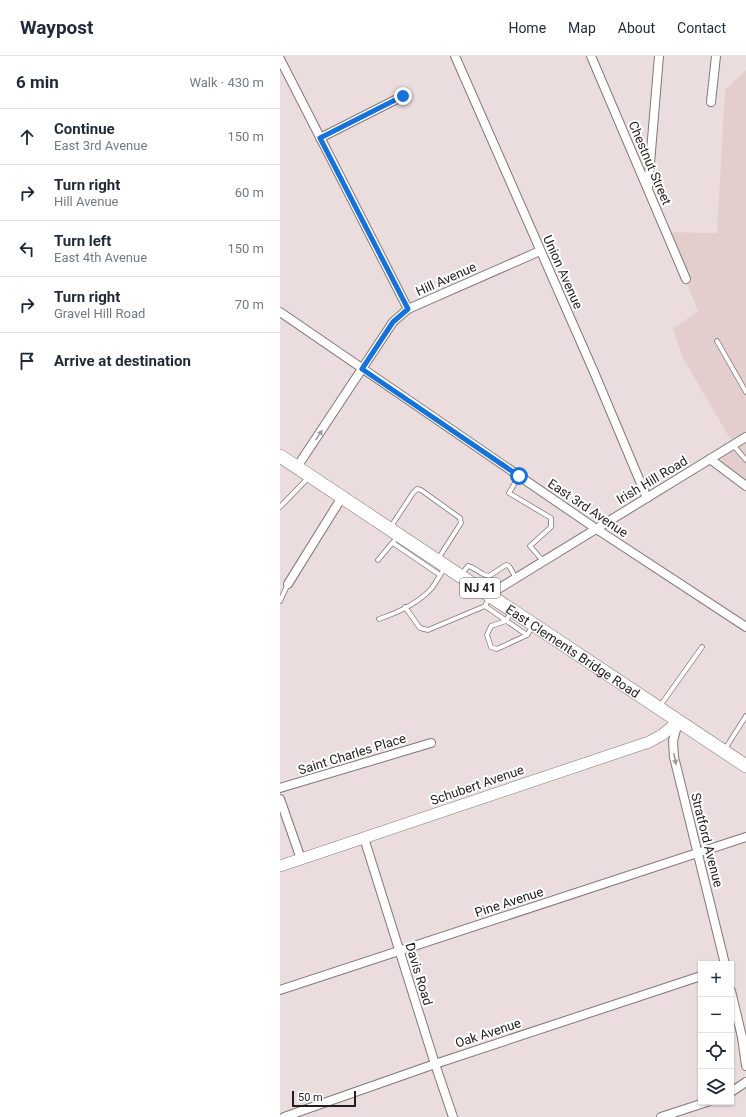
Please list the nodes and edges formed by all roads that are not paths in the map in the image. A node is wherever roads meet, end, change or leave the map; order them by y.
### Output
1 (455, 56) edge
2 (591, 56) edge
3 (659, 56) edge
4 (716, 56) edge
5 (280, 59) edge
6 (403, 96) dead end
7 (712, 102) dead end
8 (320, 138) junction
9 (648, 189) junction
10 (540, 251) junction
11 (686, 279) dead end
12 (408, 309) junction
13 (280, 312) edge
14 (717, 341) dead end
15 (362, 369) junction
16 (746, 392) edge
17 (746, 437) edge
18 (733, 445) junction
19 (280, 456) edge
20 (710, 459) junction
21 (746, 460) edge
22 (297, 467) junction
23 (310, 476) junction
24 (519, 476) junction
25 (746, 486) edge
26 (342, 497) junction
27 (647, 498) junction
28 (280, 507) edge
29 (595, 528) junction
30 (394, 535) junction
31 (378, 560) dead end
32 (544, 560) junction
33 (441, 567) junction
34 (461, 575) junction
35 (516, 578) junction
36 (288, 584) joint
37 (489, 598) junction
38 (280, 601) edge
39 (405, 607) junction
40 (509, 615) junction
41 (379, 620) dead end
42 (534, 624) junction
43 (746, 626) edge
44 (527, 635) junction
45 (702, 647) dead end
46 (659, 708) junction
47 (746, 716) edge
48 (679, 721) junction
49 (431, 743) dead end
50 (723, 751) junction
51 (746, 766) edge
52 (280, 788) edge
53 (280, 799) edge
54 (746, 837) edge
55 (364, 838) junction
56 (698, 852) junction
57 (301, 859) junction
58 (280, 866) edge
59 (400, 951) junction
60 (724, 961) edge
61 (698, 977) edge
62 (280, 990) edge
63 (732, 997) edge
64 (435, 1064) junction
65 (746, 1066) edge
66 (746, 1082) edge
67 (734, 1090) edge
68 (698, 1105) edge
69 (284, 1117) edge
70 (454, 1117) edge
71 (661, 1117) edge

1 - 10 street, Union Avenue
2 - 9 street, Chestnut Street
3 - 9 street
4 - 7 street
5 - 8 street
6 - 8 street
8 - 12 street
9 - 11 street, Chestnut Street
10 - 12 street, Hill Avenue
10 - 27 street, Union Avenue
12 - 15 street, Hill Avenue
13 - 15 street, East 3rd Avenue
14 - 16 lane
22 -> 15 street, Hill Avenue
15 - 24 street, East 3rd Avenue
17 - 18 street, Irish Hill Road
18 - 20 street, Irish Hill Road
18 - 21 lane
19 - 22 main road, East Clements Bridge Road / NJ 41
20 - 25 street
20 - 27 street, Irish Hill Road
22 - 23 main road, East Clements Bridge Road / NJ 41
23 - 26 main road, East Clements Bridge Road / NJ 41
23 - 28 lane
24 - 29 street, East 3rd Avenue
24 - 32 lane
26 - 30 main road, East Clements Bridge Road / NJ 41
26 - 36 street
27 - 29 street, Irish Hill Road
29 - 32 street, Irish Hill Road
29 - 43 street, East 3rd Avenue
30 - 31 lane
30 - 33 main road, East Clements Bridge Road / NJ 41
30 - 33 lane
32 - 35 street, Irish Hill Road
33 - 34 main road, East Clements Bridge Road / NJ 41
33 - 39 lane
34 - 35 lane
34 - 37 main road, East Clements Bridge Road / NJ 41
35 - 37 street, Irish Hill Road
36 - 38 lane
37 - 39 lane
37 - 40 main road, East Clements Bridge Road / NJ 41
39 - 41 lane
40 - 42 main road, East Clements Bridge Road / NJ 41
40 - 44 lane
40 - 44 lane
42 - 44 lane
42 - 46 main road, East Clements Bridge Road / NJ 41
45 - 46 lane
46 - 48 main road, East Clements Bridge Road / NJ 41
47 - 50 lane
48 - 50 main road, East Clements Bridge Road / NJ 41
48 - 55 street, Schubert Avenue
48 -> 56 street, Stratford Avenue
49 - 52 street, Saint Charles Place
50 - 51 main road, East Clements Bridge Road / NJ 41
53 - 57 street
54 - 56 street, Pine Avenue
55 - 57 street, Schubert Avenue
55 - 59 street, Davis Road
56 - 59 street, Pine Avenue
56 - 60 street, Stratford Avenue
57 - 58 street, Schubert Avenue
59 - 62 street, Pine Avenue
59 - 64 street, Davis Road
61 - 64 street, Oak Avenue
63 - 65 street
64 - 69 street, Oak Avenue
64 - 70 street, Davis Road
66 - 67 street
68 - 71 street

